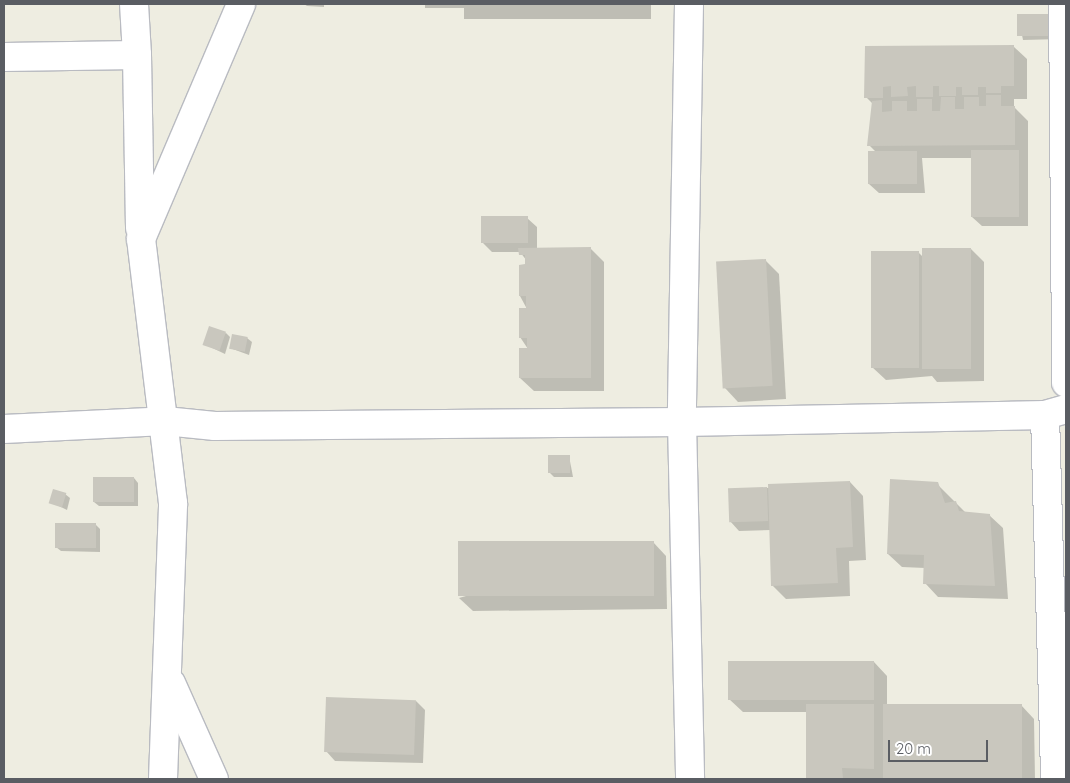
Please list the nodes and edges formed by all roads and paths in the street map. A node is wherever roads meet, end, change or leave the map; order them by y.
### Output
1 (134, 4) edge
2 (241, 4) edge
3 (689, 4) edge
4 (1063, 4) edge
5 (137, 55) junction
6 (4, 57) edge
7 (1064, 170) edge
8 (140, 239) junction
9 (1066, 383) edge
10 (1055, 412) edge
11 (166, 421) junction
12 (682, 422) junction
13 (4, 429) edge
14 (170, 679) junction
15 (163, 779) edge
16 (214, 779) edge
17 (690, 779) edge
18 (1055, 779) edge

1 - 5 street
2 - 8 street
3 - 12 street
4 - 7 street
5 - 6 street
5 - 8 street
7 - 9 street
8 - 11 street
10 - 12 street
10 - 18 street
11 - 12 street
11 - 13 street
11 - 14 street
12 - 17 street
14 - 15 street
14 - 16 street

